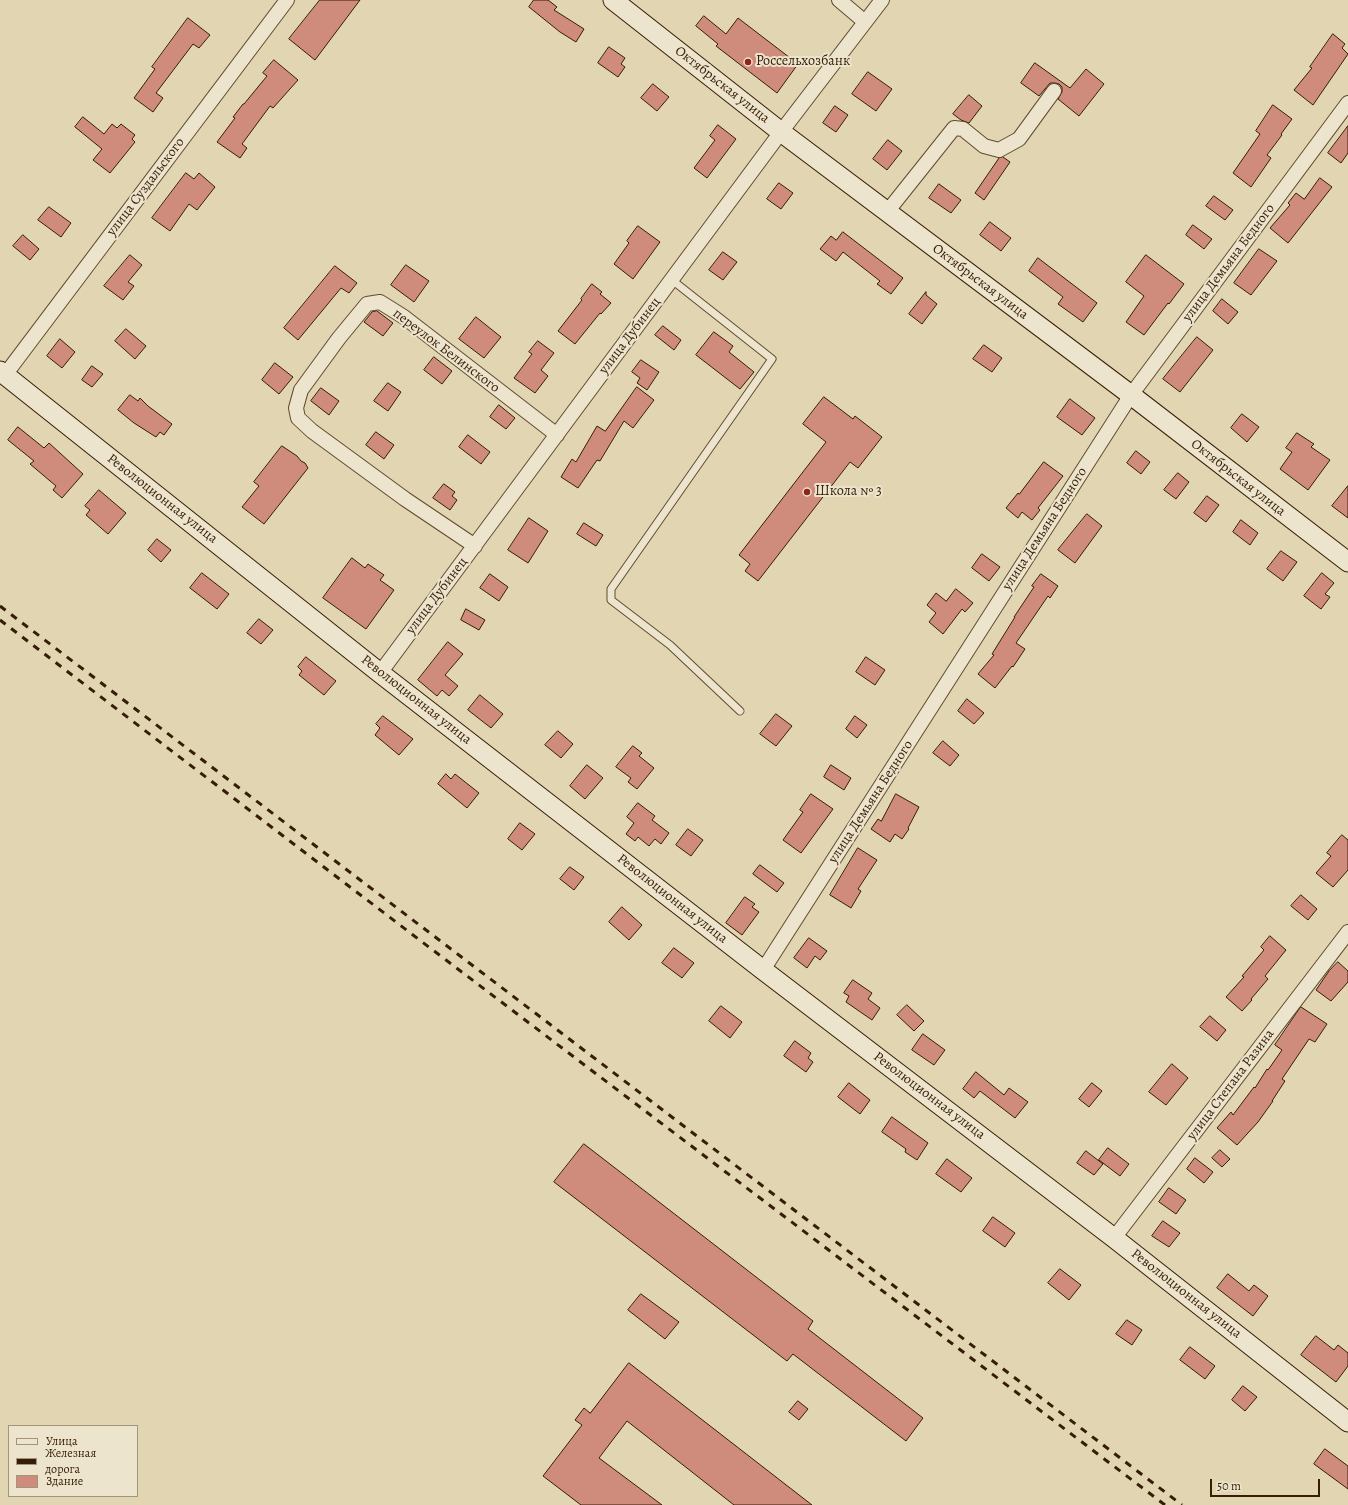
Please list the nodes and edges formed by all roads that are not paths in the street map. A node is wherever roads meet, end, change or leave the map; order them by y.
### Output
1 (287, 0) edge
2 (613, 0) edge
3 (839, 0) edge
4 (882, 0) edge
5 (866, 22) junction
6 (1054, 91) dead end
7 (1348, 103) edge
8 (781, 132) junction
9 (887, 212) junction
10 (672, 280) junction
11 (2, 373) edge
12 (1131, 396) junction
13 (557, 435) junction
14 (475, 546) junction
15 (1347, 559) edge
16 (380, 672) junction
17 (740, 712) dead end
18 (1348, 932) edge
19 (763, 970) junction
20 (1114, 1238) junction
21 (1348, 1422) edge

1 - 11 street, улица Суздальского
2 - 8 street, Октябрьская улица
3 - 5 street
4 - 5 street, улица Дубинец
5 - 8 street, улица Дубинец
6 - 9 street
7 - 12 street, улица Демьяна Бедного
8 - 9 street, Октябрьская улица
8 - 10 street, улица Дубинец
9 - 12 street, Октябрьская улица
10 - 13 street, улица Дубинец
10 - 17 lane
11 - 16 street, Революционная улица
12 - 15 street, Октябрьская улица
12 - 19 street, улица Демьяна Бедного
13 - 14 street, улица Дубинец
13 - 14 street, переулок Белинского
14 - 16 street, улица Дубинец
16 - 19 street, Революционная улица
18 - 20 street, улица Степана Разина
19 - 20 street, Революционная улица
20 - 21 street, Революционная улица

